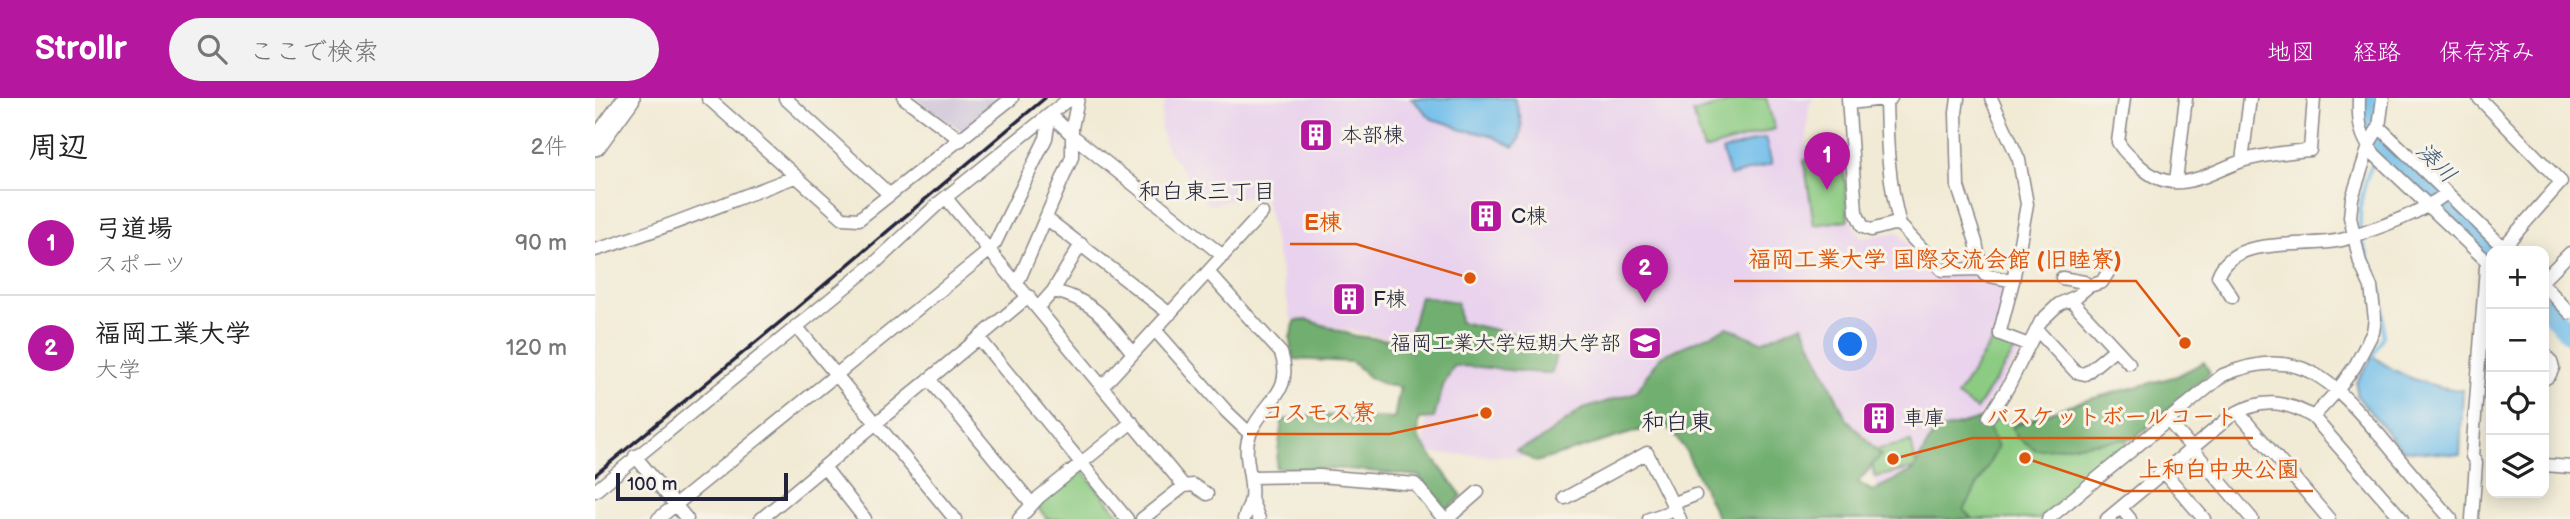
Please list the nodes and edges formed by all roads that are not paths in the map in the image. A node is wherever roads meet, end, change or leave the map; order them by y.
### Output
1 (629, 98) edge
2 (708, 98) edge
3 (785, 98) edge
4 (904, 98) edge
5 (1012, 98) edge
6 (1070, 98) edge
7 (1078, 98) edge
8 (1958, 98) edge
9 (1991, 98) edge
10 (2124, 98) edge
11 (2186, 98) edge
12 (2250, 98) edge
13 (2314, 98) edge
14 (2359, 98) edge
15 (2382, 98) edge
16 (2480, 98) edge
17 (1889, 99) edge
18 (1849, 101) edge
19 (1050, 114) junction
20 (2379, 127) junction
21 (1073, 136) junction
22 (961, 140) junction
23 (595, 145) edge
24 (2368, 147) junction
25 (2242, 161) junction
26 (795, 177) junction
27 (2176, 181) junction
28 (891, 195) junction
29 (946, 198) junction
30 (2438, 200) junction
31 (1262, 213) dead end
32 (1046, 218) junction
33 (1900, 225) junction
34 (2353, 235) junction
35 (1081, 244) junction
36 (2498, 246) edge
37 (2506, 246) edge
38 (989, 249) junction
39 (595, 250) edge
40 (2570, 253) edge
41 (1223, 256) junction
42 (2113, 257) dead end
43 (2486, 257) edge
44 (1981, 270) junction
45 (1208, 272) junction
46 (2549, 274) edge
47 (2062, 278) dead end
48 (2013, 281) junction
49 (1018, 282) junction
50 (2089, 286) junction
51 (1053, 290) junction
52 (1029, 296) junction
53 (2549, 296) edge
54 (2232, 297) dead end
55 (2070, 299) junction
56 (1038, 308) junction
57 (2487, 309) edge
58 (2570, 313) edge
59 (1170, 314) junction
60 (796, 326) junction
61 (1155, 330) junction
62 (2037, 330) junction
63 (979, 338) junction
64 (2029, 345) junction
65 (2115, 349) junction
66 (1133, 353) junction
67 (2129, 363) dead end
68 (2478, 374) junction
69 (836, 375) junction
70 (2486, 375) edge
71 (929, 379) junction
72 (1103, 386) junction
73 (2337, 391) junction
74 (2238, 412) junction
75 (2313, 416) junction
76 (1989, 417) dead end
77 (2167, 419) junction
78 (1132, 422) junction
79 (876, 424) junction
80 (1250, 434) junction
81 (2192, 448) junction
82 (635, 456) junction
83 (1081, 463) junction
84 (2549, 465) edge
85 (824, 467) junction
86 (2570, 467) edge
87 (2164, 472) junction
88 (1251, 477) junction
89 (1184, 486) junction
90 (595, 491) edge
91 (1478, 492) dead end
92 (1207, 494) dead end
93 (1695, 495) dead end
94 (1565, 498) dead end
95 (1251, 499) junction
96 (1032, 504) junction
97 (675, 505) junction
98 (2121, 508) junction
99 (1675, 511) edge
100 (770, 516) edge
101 (658, 519) edge
102 (687, 519) edge
103 (865, 519) edge
104 (955, 519) edge
105 (1019, 519) edge
106 (1127, 519) edge
107 (1142, 519) edge
108 (1244, 519) edge
109 (1259, 519) edge
110 (1445, 519) edge
111 (1649, 519) edge
112 (2048, 519) edge
113 (2107, 519) edge
114 (2130, 519) edge
115 (2204, 519) edge
116 (2252, 519) edge
117 (2329, 519) edge
118 (2402, 519) edge
119 (2451, 519) edge
120 (2472, 519) edge

1 - 23 highway
2 - 26 street
3 - 28 street
4 - 22 street
5 - 22 street
6 - 19 street
7 - 21 street
8 - 44 street
9 - 48 street
10 - 27 street
11 - 27 street
12 - 25 street
13 - 25 street
14 - 24 street
15 - 20 street
16 - 37 street
17 - 18 street
17 - 33 street
18 - 33 street
19 - 21 street
19 - 29 street
19 - 38 street
20 - 24 street
20 - 30 street
21 - 32 street
21 - 41 street
22 - 28 street
24 - 30 street
24 - 34 street
25 - 27 street
26 - 28 street
26 - 39 street
29 - 38 street
29 - 60 street
30 - 34 street
30 - 36 street
30 - 43 street
31 - 41 street
32 - 35 street
32 - 49 street
33 - 44 street
34 - 54 street
34 - 73 street
35 - 51 street
35 - 59 street
38 - 49 street
38 - 69 street
40 - 46 street
41 - 45 street
42 - 50 street
44 - 48 street
45 - 59 street
45 - 80 street
47 - 50 street
48 - 64 street
49 - 52 street
50 - 55 street
51 - 56 street
51 - 66 street
52 - 56 street
52 - 63 street
53 - 58 street
55 - 62 street
55 - 65 street
56 - 72 street
57 - 68 street
59 - 61 street
60 - 69 street
60 - 82 street
61 - 66 street
61 - 80 street
62 - 64 street
62 - 65 street
63 - 71 street
63 - 83 street
64 - 76 street
65 - 67 street
66 - 72 street
68 - 70 street
68 - 120 street
69 - 79 street
69 - 97 street
71 - 79 street
71 - 96 street
72 - 78 street
73 - 75 street
73 - 77 street
73 - 119 street
74 - 75 street
74 - 81 street
74 - 117 street
75 - 118 street
77 - 81 street
77 - 112 street
78 - 83 street
78 - 89 street
79 - 85 street
79 - 104 street
80 - 88 street
81 - 87 street
81 - 116 street
82 - 90 street
82 - 97 street
83 - 96 street
83 - 106 street
84 - 86 street
85 - 100 street
85 - 103 street
87 - 98 street
87 - 115 street
88 - 95 street
88 - 110 street
89 - 92 street
89 - 107 street
91 - 110 street
93 - 99 street
94 - 99 street
95 - 108 street
95 - 109 street
96 - 105 street
97 - 101 street
97 - 102 street
98 - 113 street
98 - 114 street
99 - 111 street

